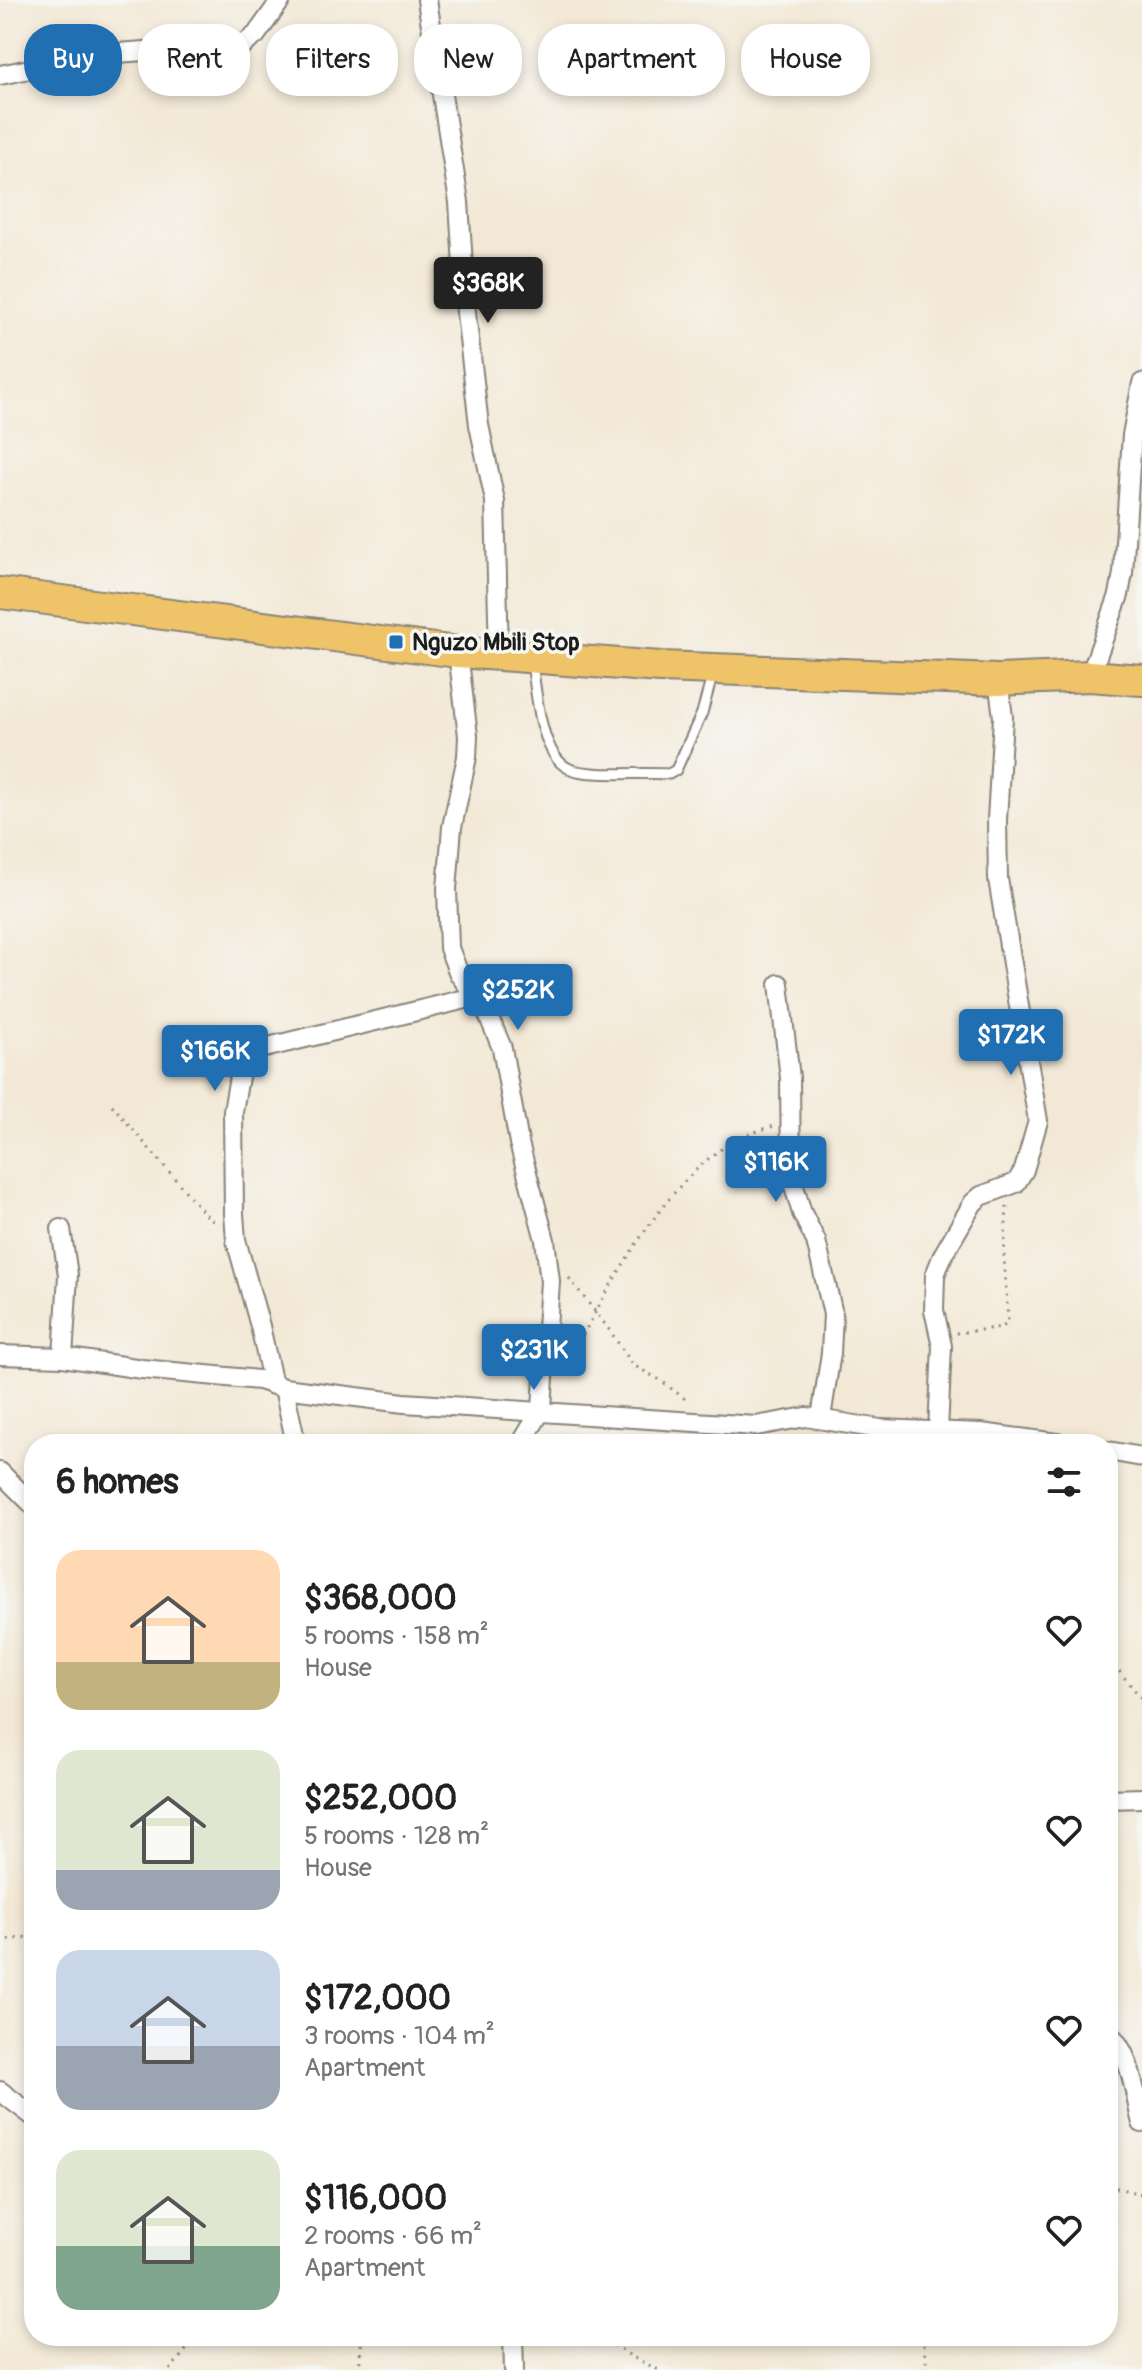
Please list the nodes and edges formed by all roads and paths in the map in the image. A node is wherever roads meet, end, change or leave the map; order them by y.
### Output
1 (281, 0) edge
2 (427, 0) edge
3 (0, 75) edge
4 (1142, 383) edge
5 (0, 593) edge
6 (458, 652) junction
7 (499, 655) junction
8 (531, 657) junction
9 (714, 669) junction
10 (1090, 676) junction
11 (998, 680) junction
12 (1142, 680) edge
13 (779, 984) dead end
14 (474, 997) junction
15 (112, 1105) dead end
16 (790, 1121) junction
17 (1012, 1186) junction
18 (61, 1229) dead end
19 (236, 1240) junction
20 (548, 1260) junction
21 (596, 1312) junction
22 (941, 1337) junction
23 (0, 1355) edge
24 (63, 1357) junction
25 (278, 1386) junction
26 (541, 1411) junction
27 (821, 1418) junction
28 (707, 1424) junction
29 (938, 1431) junction
30 (293, 1434) edge
31 (527, 1434) edge
32 (883, 1434) edge
33 (916, 1434) edge
34 (989, 1434) edge
35 (1118, 1453) edge
36 (1142, 1457) edge
37 (0, 1472) edge
38 (24, 1496) edge
39 (1118, 1670) edge
40 (1142, 1699) edge
41 (1142, 1798) edge
42 (1118, 1799) edge
43 (24, 1937) edge
44 (0, 1941) edge
45 (1118, 2045) edge
46 (0, 2091) edge
47 (24, 2109) edge
48 (1142, 2123) edge
49 (1118, 2188) edge
50 (1142, 2194) edge
51 (189, 2346) edge
52 (361, 2346) edge
53 (513, 2346) edge
54 (616, 2346) edge
55 (924, 2346) edge
56 (170, 2370) edge
57 (359, 2370) edge
58 (514, 2370) edge
59 (659, 2370) edge
60 (927, 2370) edge

1 - 3 street
2 - 7 street
4 - 10 street
5 - 6 highway
6 - 7 highway
6 - 14 street
7 - 8 highway
8 - 9 highway
8 - 9 lane
9 - 11 highway
10 - 11 highway
10 - 12 highway
11 - 17 street
13 - 16 street
14 - 19 street
14 - 20 street
15 - 19 path
16 - 21 path
16 - 27 street
17 - 22 street
17 - 22 path
18 - 24 street
19 - 25 street
20 - 21 path
20 - 26 street
21 - 26 path
21 - 28 path
22 - 29 street
23 - 24 street
24 - 25 street
25 - 26 street
25 - 30 street
26 - 28 street
26 - 31 street
27 - 28 street
27 - 32 street
29 - 33 street
29 - 34 street
35 - 36 street
37 - 38 street
39 - 40 path
41 - 42 street
43 - 44 path
45 - 48 street
46 - 47 street
49 - 50 path
51 - 56 path
52 - 57 path
53 - 58 street
54 - 59 path
55 - 60 path

